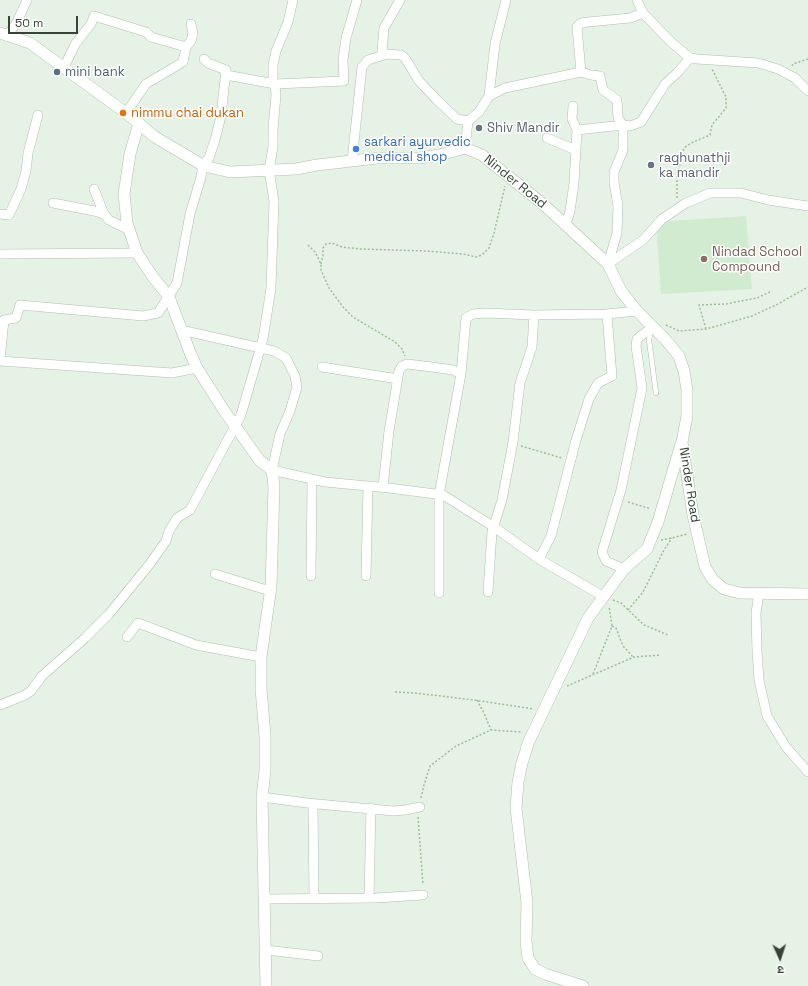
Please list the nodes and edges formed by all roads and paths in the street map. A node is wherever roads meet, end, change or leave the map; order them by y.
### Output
1 (27, 0) edge
2 (293, 0) edge
3 (357, 0) edge
4 (400, 0) edge
5 (506, 0) edge
6 (637, 0) edge
7 (643, 13) junction
8 (191, 24) dead end
9 (4, 34) edge
10 (186, 47) junction
11 (387, 54) junction
12 (690, 58) junction
13 (204, 59) dead end
14 (808, 59) edge
15 (708, 60) junction
16 (64, 67) junction
17 (581, 72) junction
18 (786, 74) junction
19 (226, 75) junction
20 (275, 84) junction
21 (808, 91) edge
22 (489, 96) junction
23 (573, 106) dead end
24 (126, 113) junction
25 (38, 115) dead end
26 (468, 121) junction
27 (139, 123) junction
28 (623, 125) junction
29 (577, 130) junction
30 (547, 138) dead end
31 (465, 148) junction
32 (576, 150) junction
33 (352, 161) junction
34 (203, 165) junction
35 (269, 170) junction
36 (506, 175) junction
37 (94, 189) dead end
38 (53, 203) dead end
39 (808, 206) edge
40 (677, 209) junction
41 (0, 214) edge
42 (104, 214) junction
43 (566, 224) junction
44 (129, 230) junction
45 (308, 245) dead end
46 (137, 253) junction
47 (0, 254) edge
48 (321, 264) junction
49 (608, 264) junction
50 (808, 287) edge
51 (772, 291) dead end
52 (169, 297) junction
53 (636, 311) junction
54 (607, 314) junction
55 (534, 315) junction
56 (665, 324) dead end
57 (652, 327) junction
58 (706, 329) junction
59 (181, 330) junction
60 (261, 348) junction
61 (0, 360) edge
62 (407, 364) junction
63 (197, 368) junction
64 (322, 368) dead end
65 (461, 374) junction
66 (398, 379) junction
67 (656, 392) dead end
68 (235, 427) junction
69 (513, 442) junction
70 (682, 442) junction
71 (571, 461) junction
72 (272, 470) junction
73 (312, 479) junction
74 (368, 486) junction
75 (383, 487) junction
76 (439, 495) junction
77 (618, 499) junction
78 (661, 513) junction
79 (494, 527) junction
80 (698, 536) junction
81 (672, 538) junction
82 (651, 539) junction
83 (539, 560) junction
84 (624, 569) junction
85 (215, 574) dead end
86 (311, 576) dead end
87 (366, 576) dead end
88 (270, 592) junction
89 (488, 592) dead end
90 (439, 593) dead end
91 (760, 593) junction
92 (808, 594) edge
93 (604, 597) junction
94 (628, 610) junction
95 (612, 626) junction
96 (668, 635) dead end
97 (127, 636) dead end
98 (661, 655) dead end
99 (261, 657) junction
100 (634, 657) junction
101 (592, 675) junction
102 (395, 692) dead end
103 (552, 692) junction
104 (477, 700) junction
105 (0, 705) edge
106 (543, 711) junction
107 (491, 730) junction
108 (533, 733) junction
109 (808, 772) edge
110 (262, 797) junction
111 (313, 804) junction
112 (420, 807) junction
113 (371, 808) junction
114 (424, 895) joint
115 (314, 898) junction
116 (369, 898) junction
117 (265, 899) junction
118 (266, 950) junction
119 (318, 956) dead end
120 (266, 986) edge
121 (583, 986) edge

1 - 9 street
2 - 20 street
3 - 20 street
4 - 11 street
5 - 22 street
6 - 7 street
7 - 12 street
7 - 17 street
8 - 10 street
9 - 16 street
10 - 16 street
10 - 24 street
11 - 26 street
11 - 33 street
12 - 15 street
12 - 28 street
13 - 19 street
14 - 18 path
15 - 18 street
15 - 40 path
16 - 24 street
17 - 22 street
17 - 28 street
18 - 21 street
19 - 20 street
19 - 34 street
20 - 35 street
22 - 26 street
23 - 29 street
24 - 27 street
25 - 41 street
26 - 31 street
27 - 34 street
27 - 44 street
28 - 29 street
28 - 49 street
29 - 32 street
30 - 32 street
31 - 33 street
31 - 36 street, Ninder Road
32 - 43 street
33 - 35 street
34 - 35 street
34 - 52 street
35 - 60 street
36 - 43 street, Ninder Road
36 - 48 path
37 - 42 street
38 - 42 street
39 - 40 street
40 - 49 street
42 - 44 street
43 - 49 street, Ninder Road
44 - 46 street
45 - 48 path
46 - 47 street
46 - 52 street
48 - 62 path
49 - 53 street, Ninder Road
50 - 58 path
51 - 58 path
52 - 59 street
52 - 61 street
53 - 54 street
53 - 57 street, Ninder Road
54 - 55 street
54 - 71 street
55 - 65 street
55 - 69 street
56 - 58 path
57 - 67 lane
57 - 70 street, Ninder Road
57 - 77 street
59 - 60 street
59 - 63 street
60 - 68 street
60 - 72 street
61 - 63 street
62 - 65 street
62 - 66 street
63 - 68 street
64 - 66 street
65 - 76 street
66 - 75 street
68 - 72 street
68 - 105 street
69 - 71 path
69 - 79 street
70 - 78 street
70 - 80 street, Ninder Road
71 - 83 street
72 - 73 street
72 - 88 street
73 - 74 street
73 - 86 street
74 - 75 street
74 - 87 street
75 - 76 street
76 - 79 street
76 - 90 street
77 - 78 path
77 - 84 street
78 - 82 street
79 - 83 street
79 - 89 street
80 - 81 path
80 - 91 street, Ninder Road
81 - 82 path
81 - 94 path
82 - 84 street
83 - 93 street
84 - 93 street
85 - 88 street
88 - 99 street
91 - 92 street, Ninder Road
91 - 109 street
93 - 94 path
93 - 95 path
93 - 103 street
94 - 96 path
95 - 100 path
95 - 101 path
97 - 99 street
98 - 100 path
99 - 110 street
100 - 101 path
101 - 103 path
102 - 104 path
103 - 106 street
104 - 106 path
104 - 107 path
106 - 108 street
107 - 108 path
107 - 112 path
108 - 121 street
110 - 111 street
110 - 117 street
111 - 113 street
111 - 115 street
112 - 113 street
112 - 114 path
113 - 116 street
114 - 116 street
115 - 116 street
115 - 117 street
117 - 118 street
118 - 119 street
118 - 120 street

